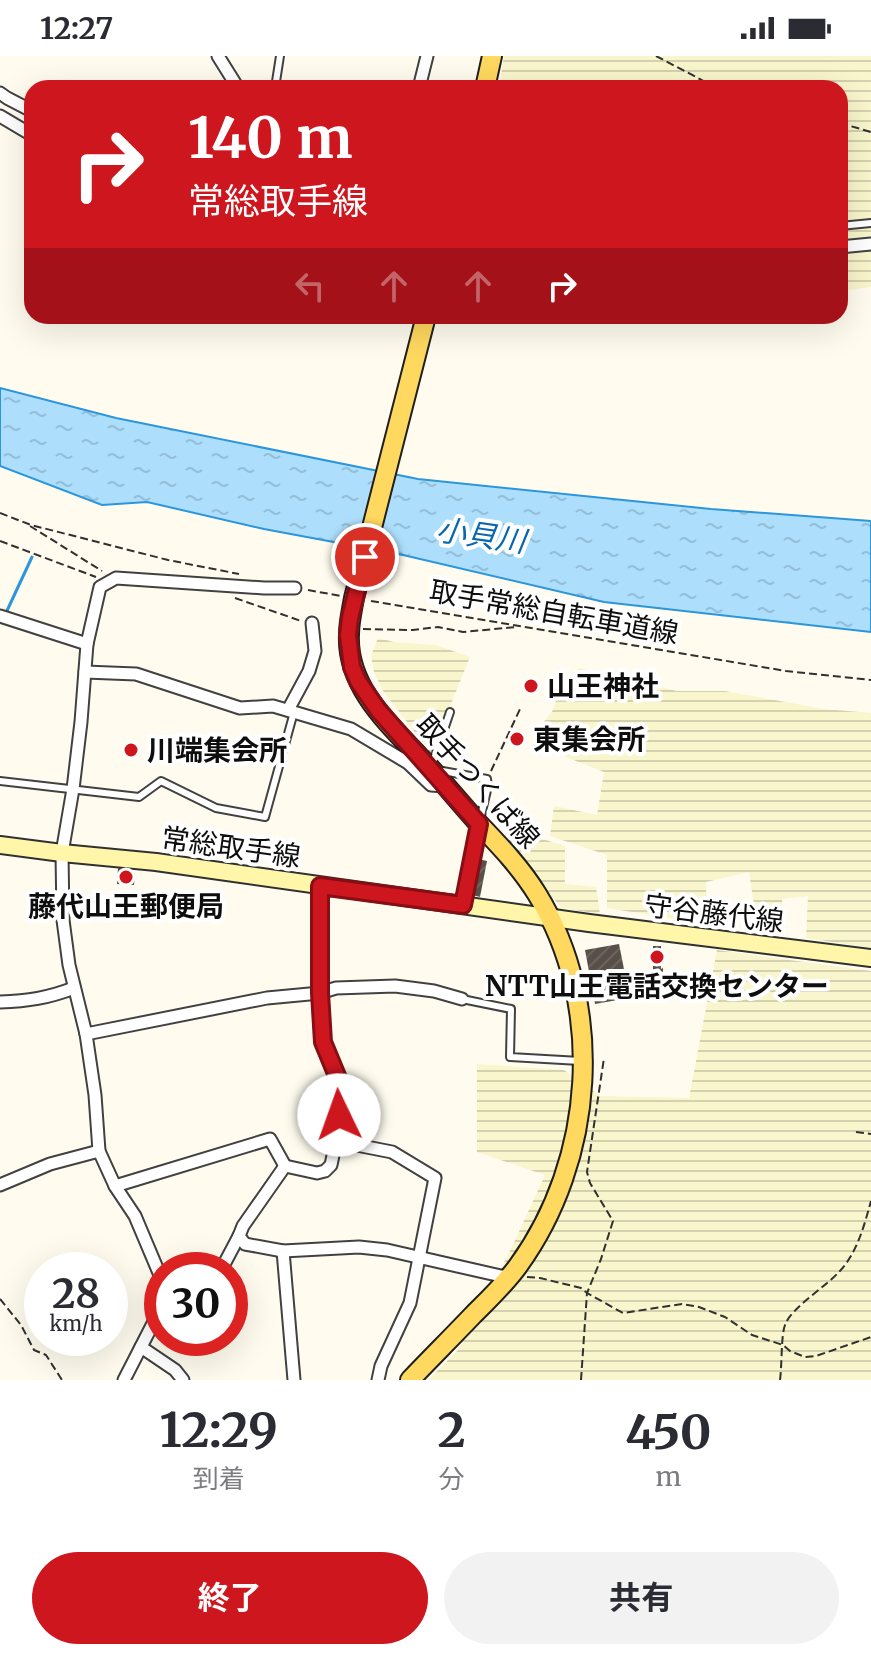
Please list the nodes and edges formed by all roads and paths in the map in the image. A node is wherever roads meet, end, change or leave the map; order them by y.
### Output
1 (218, 56) edge
2 (280, 56) edge
3 (427, 56) edge
4 (492, 56) edge
5 (656, 56) edge
6 (233, 80) edge
7 (276, 80) edge
8 (421, 80) edge
9 (487, 80) edge
10 (702, 80) edge
11 (0, 93) edge
12 (24, 107) edge
13 (0, 116) edge
14 (848, 125) edge
15 (24, 130) edge
16 (871, 132) edge
17 (871, 223) edge
18 (848, 225) edge
19 (871, 244) edge
20 (848, 246) edge
21 (424, 324) edge
22 (0, 513) edge
23 (25, 523) junction
24 (0, 541) edge
25 (237, 574) dead end
26 (112, 580) junction
27 (213, 585) junction
28 (295, 588) joint
29 (356, 592) junction
30 (0, 616) edge
31 (312, 623) joint
32 (521, 627) junction
33 (359, 629) dead end
34 (87, 644) junction
35 (85, 672) junction
36 (871, 680) edge
37 (521, 707) dead end
38 (291, 711) junction
39 (450, 712) dead end
40 (431, 769) junction
41 (487, 779) junction
42 (0, 781) edge
43 (446, 786) junction
44 (73, 789) junction
45 (479, 824) junction
46 (0, 845) edge
47 (62, 853) junction
48 (320, 886) junction
49 (463, 905) junction
50 (550, 917) junction
51 (871, 958) edge
52 (74, 988) junction
53 (320, 993) junction
54 (462, 999) joint
55 (0, 1002) edge
56 (86, 1034) junction
57 (604, 1058) dead end
58 (584, 1061) junction
59 (856, 1132) dead end
60 (871, 1134) edge
61 (336, 1141) junction
62 (99, 1151) junction
63 (285, 1166) junction
64 (0, 1185) edge
65 (115, 1186) junction
66 (871, 1201) edge
67 (239, 1236) junction
68 (283, 1251) junction
69 (150, 1252) edge
70 (231, 1252) edge
71 (420, 1257) junction
72 (510, 1277) junction
73 (587, 1293) junction
74 (0, 1299) edge
75 (871, 1337) edge
76 (144, 1341) edge
77 (783, 1345) junction
78 (141, 1347) junction
79 (62, 1380) edge
80 (124, 1380) edge
81 (183, 1380) edge
82 (294, 1380) edge
83 (378, 1380) edge
84 (410, 1380) edge
85 (581, 1380) edge
86 (780, 1380) edge

1 - 6 street
2 - 7 lane
3 - 8 street
4 - 9 main road
5 - 10 path
11 - 12 street
13 - 15 street
14 - 16 path
17 - 18 lane
19 - 20 street
21 - 29 main road, 取手つくば線
22 - 23 path
23 - 25 path
23 - 26 path
24 - 26 path
26 - 27 street
26 - 34 street
27 - 28 street
27 - 31 path
28 - 29 path, 取手常総自転車道線
29 - 32 path, 取手常総自転車道線
29 - 40 main road, 取手つくば線
30 - 34 street
31 - 38 street
32 - 33 path
32 - 36 path, 取手常総自転車道線
34 - 35 street
35 - 38 street
35 - 44 street
37 - 41 path
38 - 43 street
38 - 44 lane
39 - 40 lane
40 - 41 lane
40 - 43 main road, 取手つくば線
41 - 45 lane
42 - 44 lane
43 - 45 main road, 取手つくば線
44 - 47 street
45 - 49 street
45 - 50 main road, 取手つくば線
46 - 47 main road, 常総取手線
47 - 48 main road, 常総取手線
47 - 52 street
48 - 49 main road, 常総取手線
48 - 53 street
49 - 50 main road, 常総取手線
50 - 51 main road, 守谷藤代線
50 - 58 main road, 取手つくば線
52 - 55 street
52 - 56 street
53 - 54 street
53 - 56 street
53 - 61 street
54 - 58 lane
56 - 62 street
57 - 73 path
58 - 72 main road, 取手つくば線
59 - 60 path
61 - 63 street
61 - 71 street
62 - 64 street
62 - 65 street
63 - 65 street
63 - 67 street
65 - 69 street
66 - 77 path
67 - 68 street
67 - 70 street
68 - 71 street
68 - 82 street
71 - 72 street
71 - 83 street
72 - 73 path
72 - 84 main road, 取手つくば線
73 - 77 path
73 - 85 path
74 - 79 path
75 - 77 path
76 - 78 street
77 - 86 path
78 - 80 street
78 - 81 street

